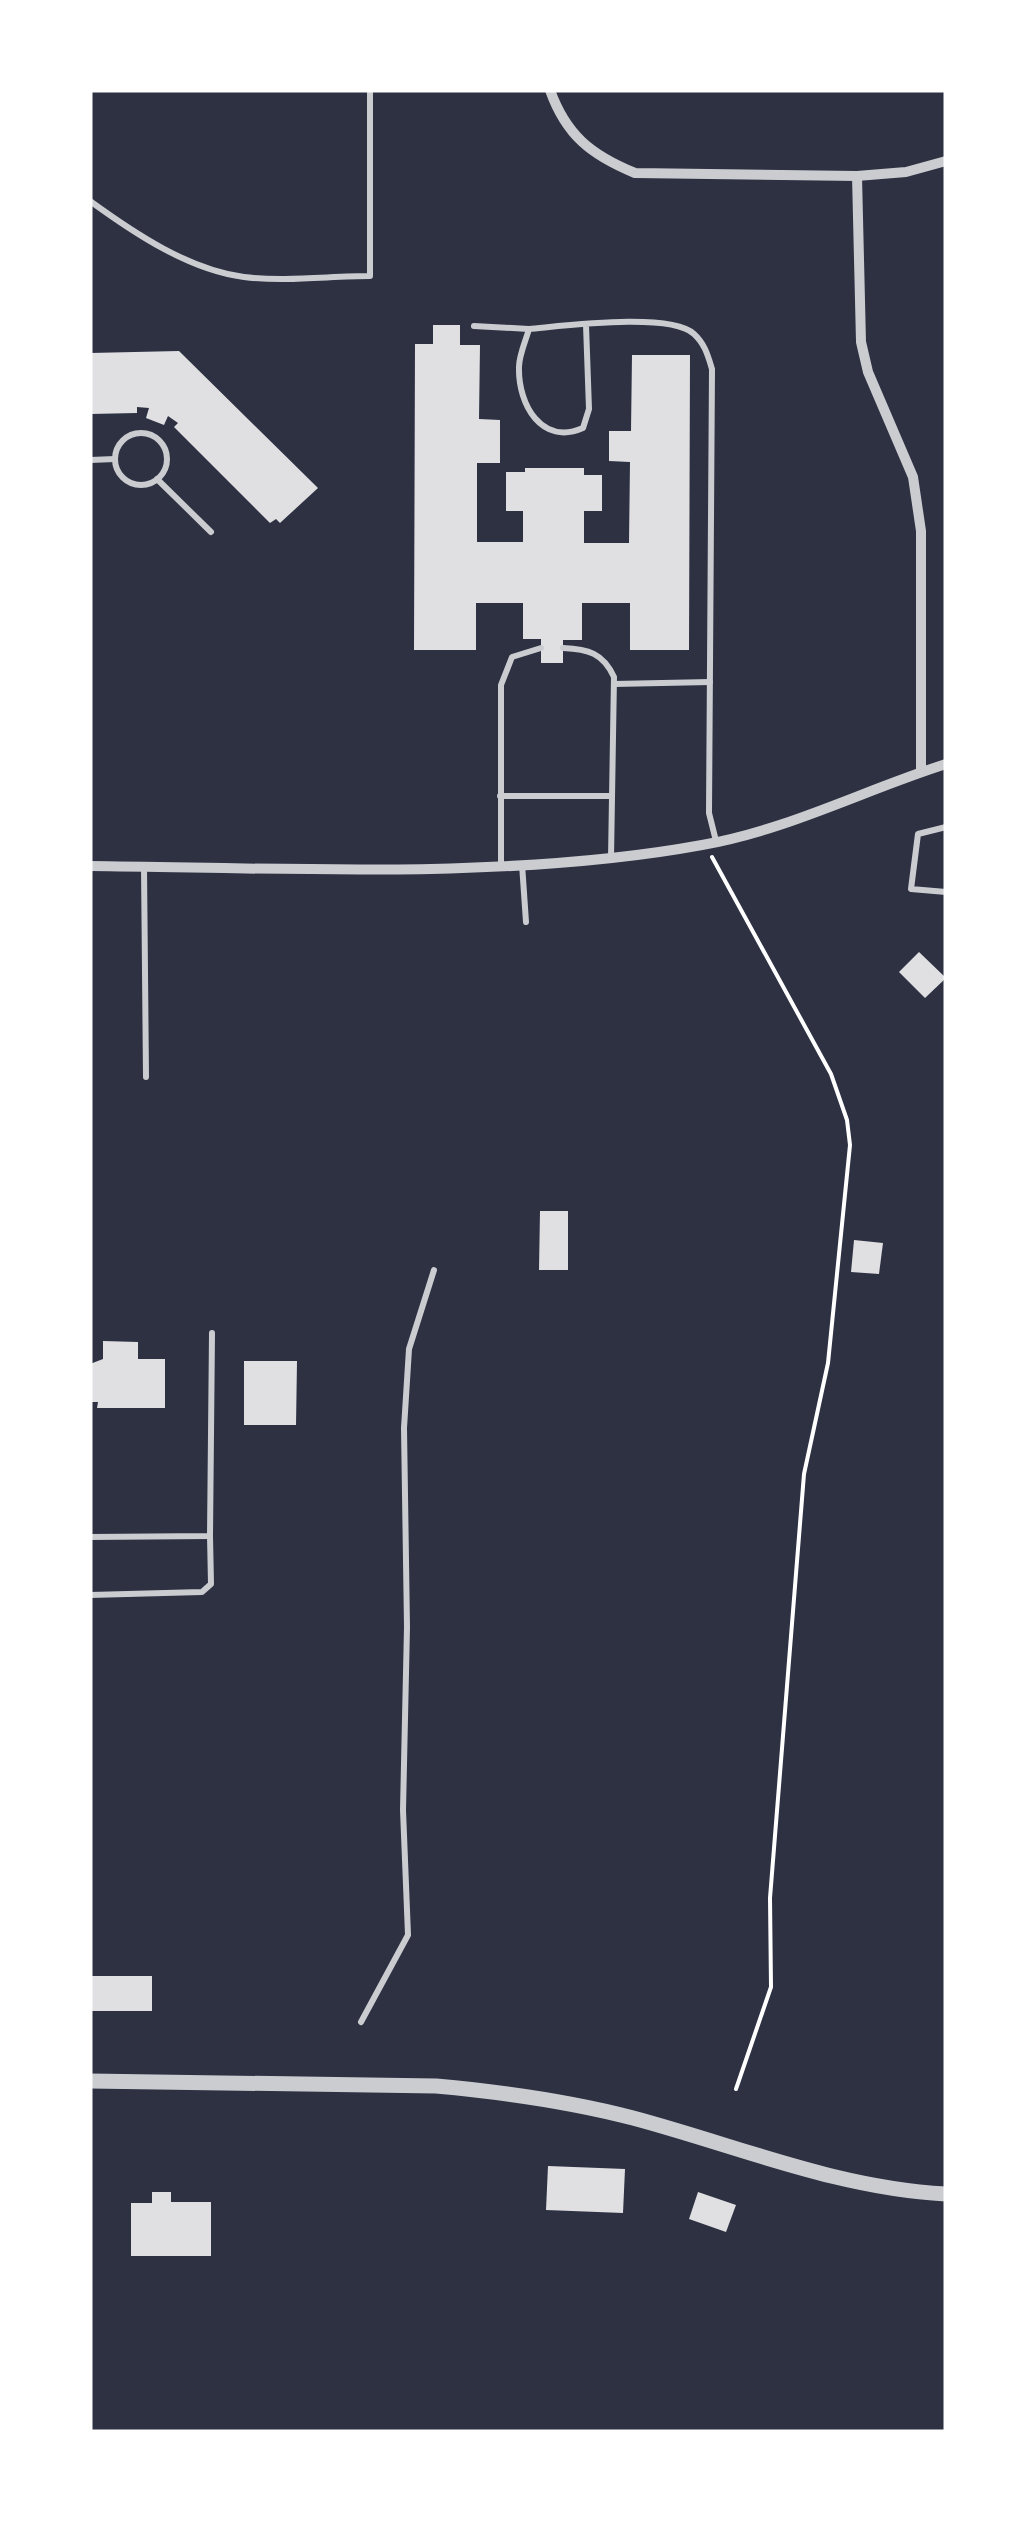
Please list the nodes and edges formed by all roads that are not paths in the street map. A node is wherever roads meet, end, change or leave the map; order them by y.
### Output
1 (370, 90) edge
2 (550, 90) edge
3 (946, 160) edge
4 (858, 176) junction
5 (90, 201) edge
6 (586, 325) junction
7 (474, 326) dead end
8 (529, 328) junction
9 (115, 459) junction
10 (90, 460) edge
11 (156, 480) junction
12 (211, 532) dead end
13 (541, 648) dead end
14 (563, 648) dead end
15 (710, 682) junction
16 (614, 684) junction
17 (946, 764) edge
18 (921, 772) junction
19 (500, 796) junction
20 (612, 796) junction
21 (946, 827) edge
22 (717, 842) junction
23 (611, 858) junction
24 (522, 862) junction
25 (501, 864) junction
26 (90, 866) edge
27 (144, 867) junction
28 (946, 892) edge
29 (526, 922) dead end
30 (146, 1077) dead end
31 (434, 1270) dead end
32 (212, 1333) dead end
33 (210, 1536) junction
34 (90, 1537) edge
35 (90, 1595) edge
36 (361, 2022) dead end
37 (90, 2080) edge
38 (946, 2194) edge

1 - 5 lane
2 - 4 street
3 - 4 street
4 - 18 street
6 - 8 lane
6 - 8 lane
6 - 15 lane
7 - 8 lane
9 - 10 lane
9 - 11 lane
9 - 11 lane
11 - 12 lane
13 - 19 lane
14 - 16 lane
15 - 16 lane
15 - 22 lane
16 - 20 lane
17 - 18 street
18 - 22 street
19 - 20 lane
19 - 25 lane
20 - 23 lane
21 - 28 lane
22 - 23 street
23 - 24 street
24 - 25 street
24 - 29 lane
25 - 27 street
26 - 27 street
27 - 30 lane
31 - 36 lane
32 - 33 lane
33 - 34 lane
33 - 35 lane
37 - 38 street

